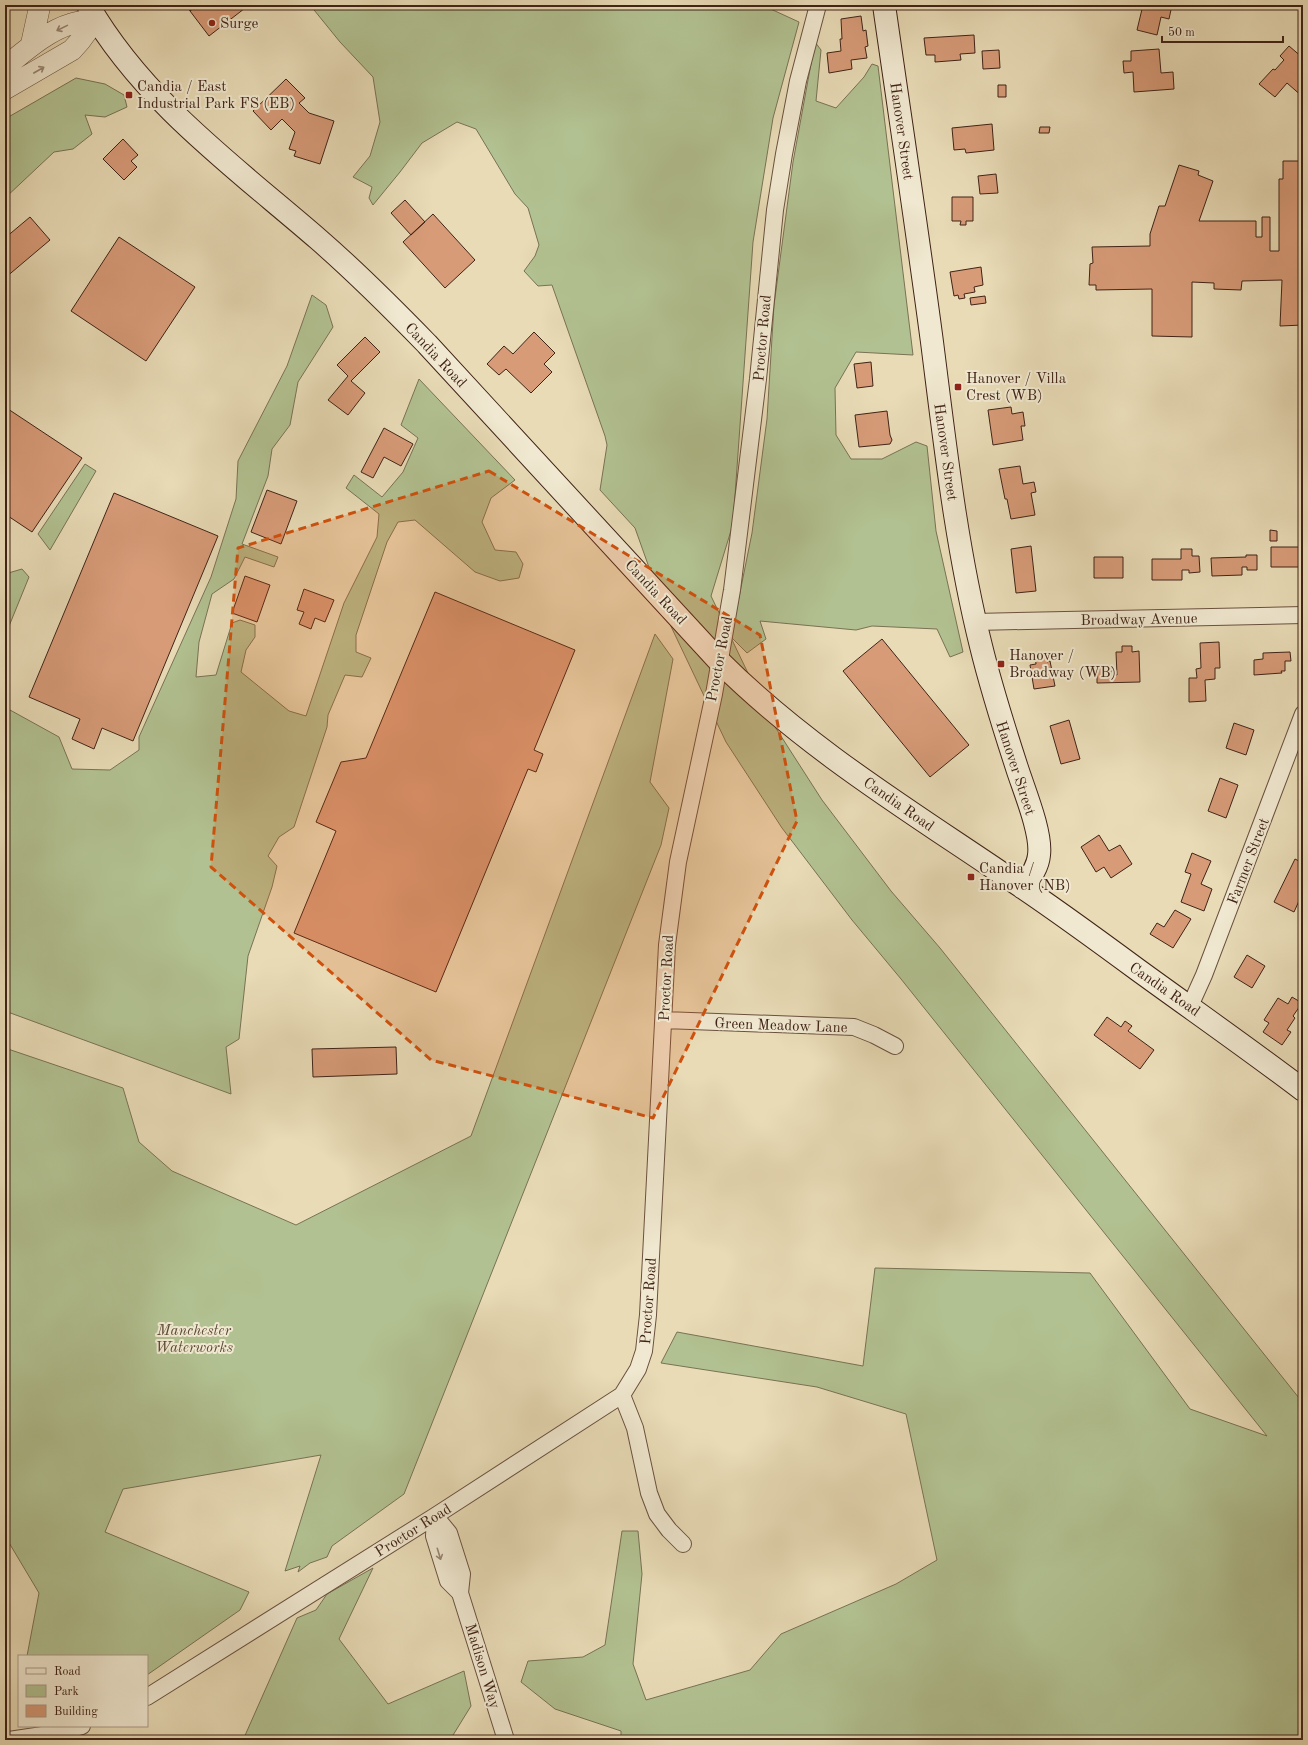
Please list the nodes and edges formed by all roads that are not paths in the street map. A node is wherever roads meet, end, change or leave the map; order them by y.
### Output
1 (40, 5) edge
2 (818, 5) edge
3 (884, 5) edge
4 (92, 12) edge
5 (31, 46) junction
6 (5, 67) edge
7 (5, 89) edge
8 (1303, 615) edge
9 (975, 622) junction
10 (718, 661) junction
11 (1303, 714) edge
12 (1023, 888) junction
13 (1190, 1006) junction
14 (664, 1020) junction
15 (895, 1046) dead end
16 (1303, 1090) edge
17 (622, 1395) junction
18 (435, 1516) junction
19 (683, 1544) dead end
20 (148, 1696) edge
21 (78, 1727) edge
22 (9, 1740) edge
23 (506, 1740) edge

1 - 5 street
2 - 10 street, Proctor Road
3 - 9 main road, Hanover Street
4 -> 5 street
7 -> 4 street
4 - 10 main road, Candia Road
5 - 6 street
8 - 9 street, Broadway Avenue
9 - 12 main road, Hanover Street
10 - 12 main road, Candia Road
10 - 14 street, Proctor Road
11 - 13 street, Farmer Street
12 - 13 main road, Candia Road
13 - 16 main road, Candia Road
14 - 15 street, Green Meadow Lane
14 - 17 street, Proctor Road
17 - 18 street, Proctor Road
17 - 19 street
18 - 20 street, Proctor Road
18 - 23 street, Madison Way
21 - 22 street

